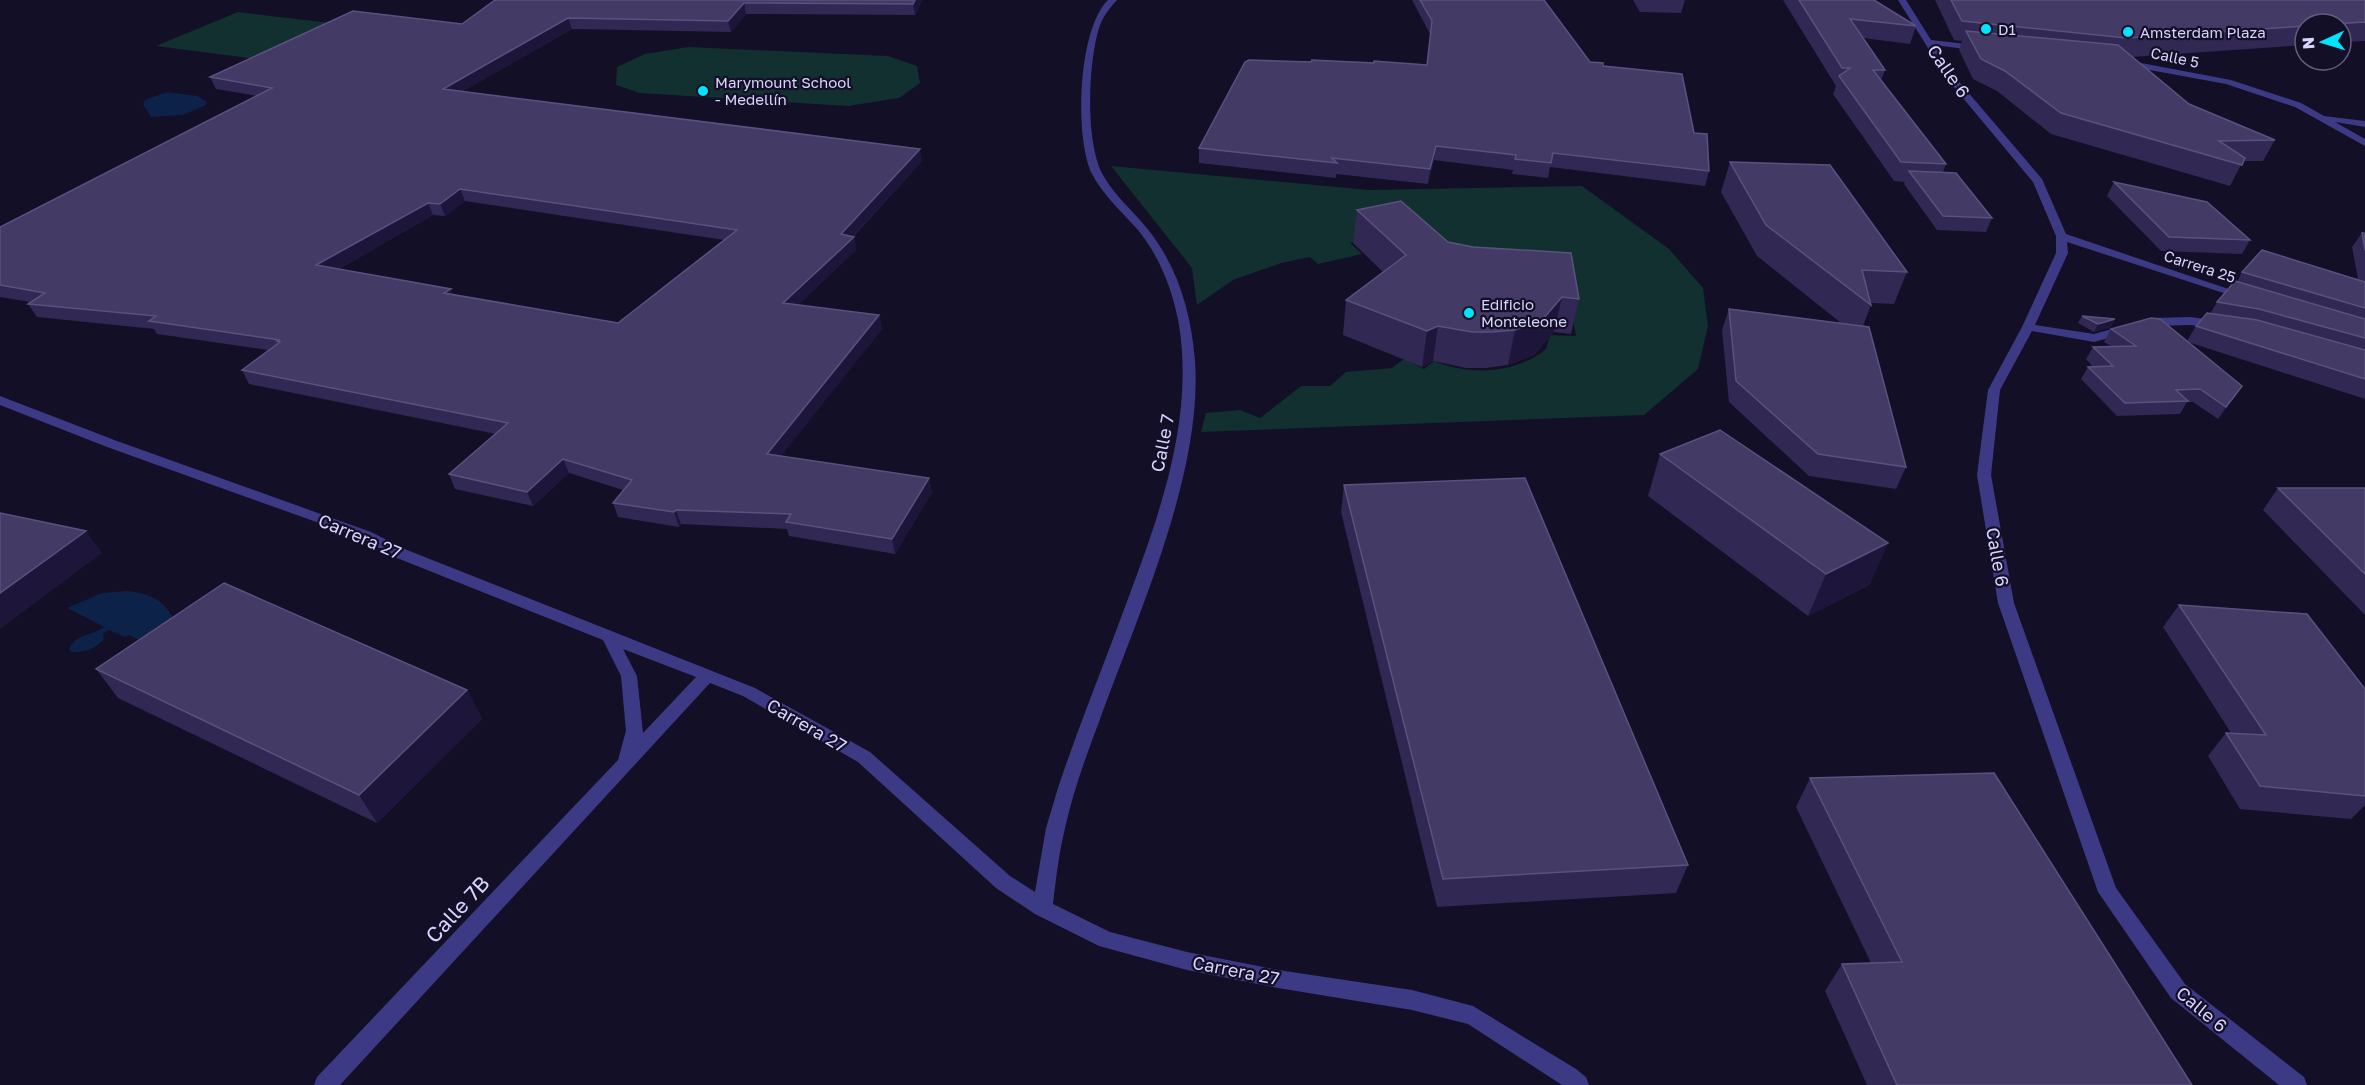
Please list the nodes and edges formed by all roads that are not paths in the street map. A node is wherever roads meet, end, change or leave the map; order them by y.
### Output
1 (1113, 0) edge
2 (1902, 0) edge
3 (1929, 42) junction
4 (1996, 50) edge
5 (2114, 61) edge
6 (2318, 117) junction
7 (2365, 124) edge
8 (2365, 143) edge
9 (2061, 236) junction
10 (2259, 300) edge
11 (2225, 326) edge
12 (2028, 327) junction
13 (0, 400) edge
14 (609, 636) junction
15 (708, 676) junction
16 (623, 765) junction
17 (1041, 908) junction
18 (325, 1085) edge
19 (1578, 1085) edge
20 (2296, 1085) edge

1 - 17 street, Calle 7
2 - 3 street, Calle 6
3 - 4 street
3 - 9 street, Calle 6
5 - 6 street, Calle 5
6 - 7 street
6 - 8 street, Calle 5
9 - 10 street, Carrera 25
9 - 12 street, Calle 6
11 - 12 street
12 - 20 street, Calle 6
13 - 14 street, Carrera 27
14 - 15 street, Carrera 27
14 - 16 street, Calle 7B
15 - 16 street, Calle 7B
15 - 17 street, Carrera 27
16 - 18 street, Calle 7B
17 - 19 street, Carrera 27

